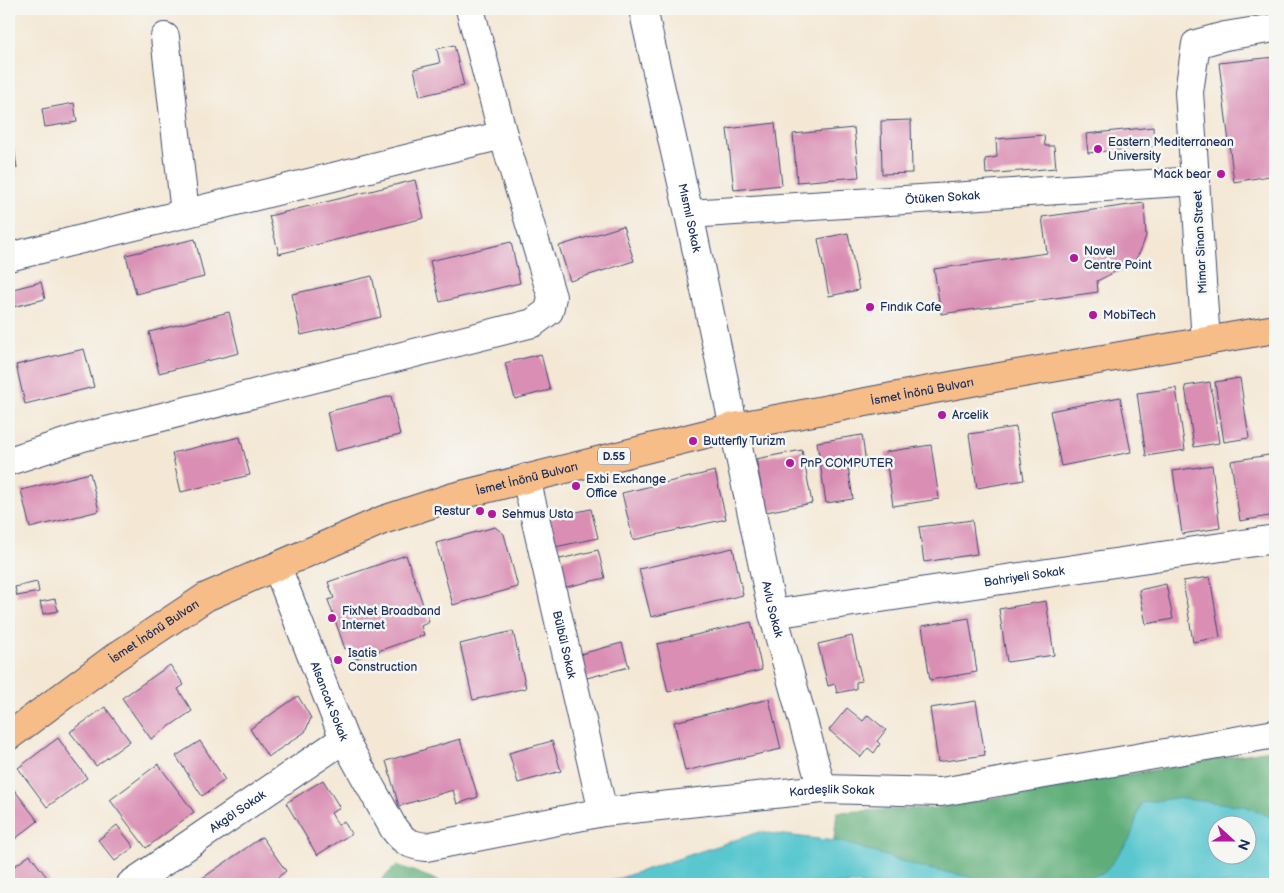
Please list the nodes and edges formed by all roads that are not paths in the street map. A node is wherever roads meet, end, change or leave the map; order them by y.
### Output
1 (470, 9) edge
2 (643, 9) edge
3 (1262, 22) edge
4 (165, 37) dead end
5 (503, 135) junction
6 (1196, 180) junction
7 (185, 213) junction
8 (689, 214) junction
9 (9, 256) edge
10 (1275, 329) edge
11 (1206, 341) junction
12 (734, 427) junction
13 (9, 460) edge
14 (526, 478) junction
15 (1275, 538) edge
16 (277, 567) junction
17 (773, 614) junction
18 (1275, 734) edge
19 (9, 736) edge
20 (344, 739) junction
21 (822, 789) junction
22 (603, 812) junction
23 (394, 829) joint
24 (131, 884) edge

1 - 5 street
2 - 8 street, Mısmıl Sokak
3 - 6 street, Mimar Sinan Street
4 - 7 street
5 - 7 street
5 - 13 street
6 - 8 street, Ötüken Sokak
6 - 11 street, Mimar Sinan Street
7 - 9 street
8 - 12 street, Mısmıl Sokak
10 - 11 main road, İsmet İnönü Bulvarı / D.55
11 - 12 main road, İsmet İnönü Bulvarı / D.55
12 - 14 main road, İsmet İnönü Bulvarı / D.55
12 - 17 street, Avlu Sokak
14 - 16 main road, İsmet İnönü Bulvarı / D.55
14 - 22 street, Bülbül Sokak
15 - 17 street, Bahriyeli Sokak
16 - 19 main road, İsmet İnönü Bulvarı / D.55
16 - 20 street, Alsancak Sokak
17 - 21 street, Avlu Sokak
18 - 21 street, Kardeşlik Sokak
20 - 23 street, Alsancak Sokak
20 - 24 street, Akgöl Sokak
21 - 22 street, Kardeşlik Sokak
22 - 23 street, Kardeşlik Sokak

